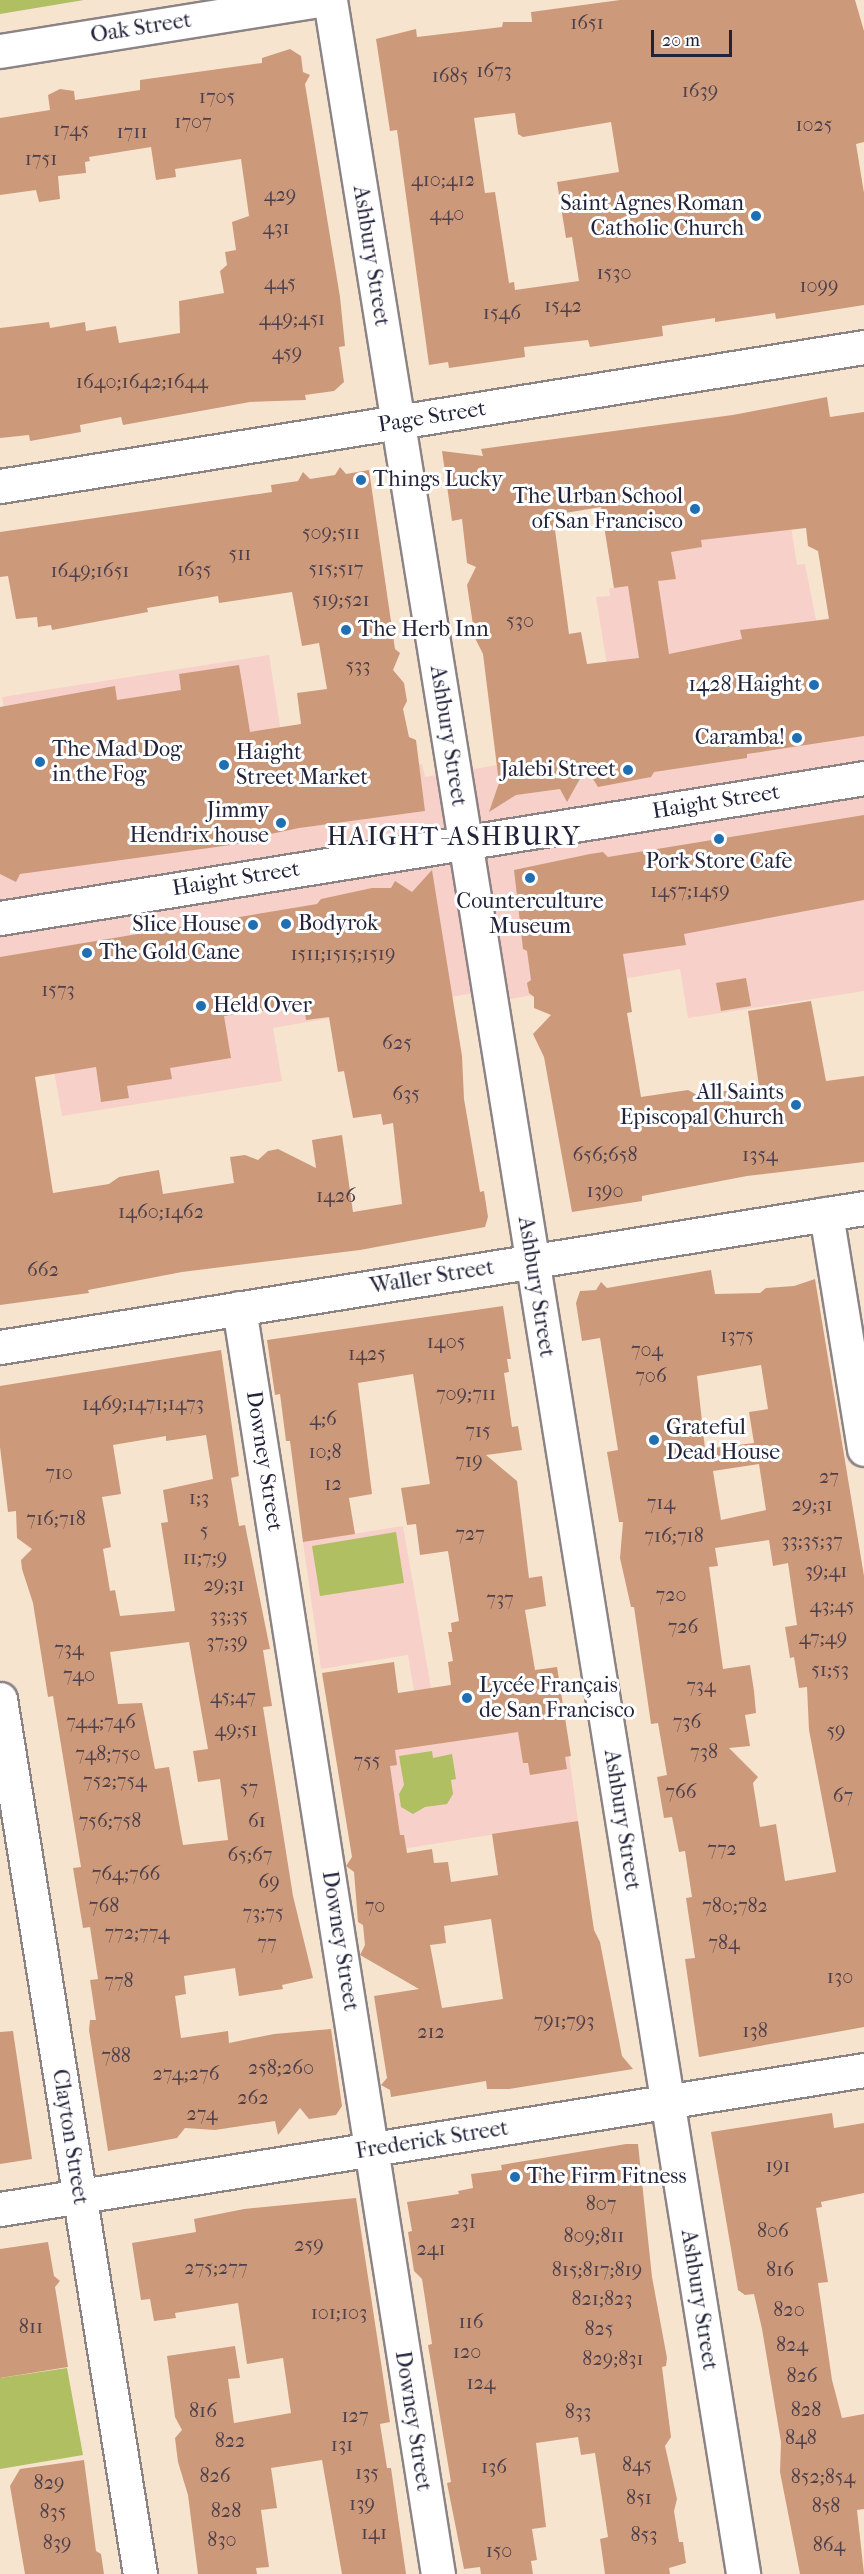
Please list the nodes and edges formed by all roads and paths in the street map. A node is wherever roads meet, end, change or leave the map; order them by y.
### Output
1 (317, 0) edge
2 (330, 0) edge
3 (0, 51) edge
4 (864, 347) edge
5 (398, 422) junction
6 (0, 486) edge
7 (864, 778) edge
8 (465, 842) junction
9 (0, 918) edge
10 (864, 1208) edge
11 (826, 1214) junction
12 (532, 1261) junction
13 (239, 1308) junction
14 (0, 1347) edge
15 (864, 1449) edge
16 (0, 1699) edge
17 (864, 2070) edge
18 (667, 2102) junction
19 (372, 2149) junction
20 (80, 2196) junction
21 (0, 2209) edge
22 (140, 2574) edge
23 (438, 2574) edge
24 (743, 2574) edge

1 - 3 street, Oak Street
2 - 5 street, Ashbury Street
4 - 5 street, Page Street
5 - 6 street, Page Street
5 - 8 street, Ashbury Street
7 - 8 street, Haight Street
8 - 9 street, Haight Street
8 - 12 street, Ashbury Street
10 - 11 street, Waller Street
11 - 12 street, Waller Street
11 - 15 street
12 - 13 street, Waller Street
12 - 18 street, Ashbury Street
13 - 14 street, Waller Street
13 - 19 street, Downey Street
16 - 20 street, Clayton Street
17 - 18 street, Frederick Street
18 - 19 street, Frederick Street
18 - 24 street, Ashbury Street
19 - 20 street, Frederick Street
19 - 23 street, Downey Street
20 - 21 street, Frederick Street
20 - 22 street, Clayton Street

